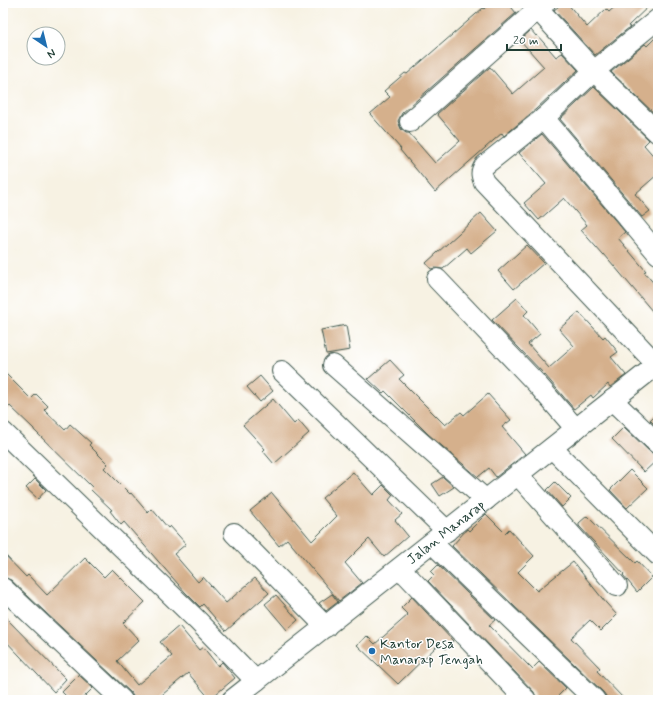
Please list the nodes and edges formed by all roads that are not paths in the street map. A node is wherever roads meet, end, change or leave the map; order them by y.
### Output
1 (538, 5) edge
2 (658, 19) edge
3 (594, 71) junction
4 (544, 118) junction
5 (410, 122) dead end
6 (658, 134) edge
7 (658, 254) edge
8 (437, 278) dead end
9 (657, 364) edge
10 (333, 365) dead end
11 (282, 371) dead end
12 (612, 400) junction
13 (576, 429) junction
14 (3, 432) edge
15 (658, 444) edge
16 (552, 448) junction
17 (518, 475) junction
18 (486, 500) junction
19 (234, 533) dead end
20 (439, 537) junction
21 (658, 555) edge
22 (400, 568) junction
23 (616, 586) dead end
24 (3, 588) edge
25 (326, 627) junction
26 (256, 681) junction
27 (122, 700) edge
28 (232, 700) edge
29 (526, 700) edge
30 (595, 700) edge

1 - 3 street
1 - 5 street
2 - 3 street
3 - 4 street
3 - 6 street
4 - 7 street
4 - 9 street
8 - 13 street
9 - 12 street, Jalan Manarap
10 - 18 street
11 - 20 street
12 - 13 street, Jalan Manarap
12 - 15 street
13 - 16 street, Jalan Manarap
14 - 26 street
16 - 17 street, Jalan Manarap
16 - 21 street
17 - 18 street, Jalan Manarap
17 - 23 street
18 - 20 street, Jalan Manarap
19 - 25 street
20 - 22 street, Jalan Manarap
20 - 30 street
22 - 25 street, Jalan Manarap
22 - 29 street
24 - 27 street
25 - 26 street, Jalan Manarap
26 - 28 street, Jalan Manarap

